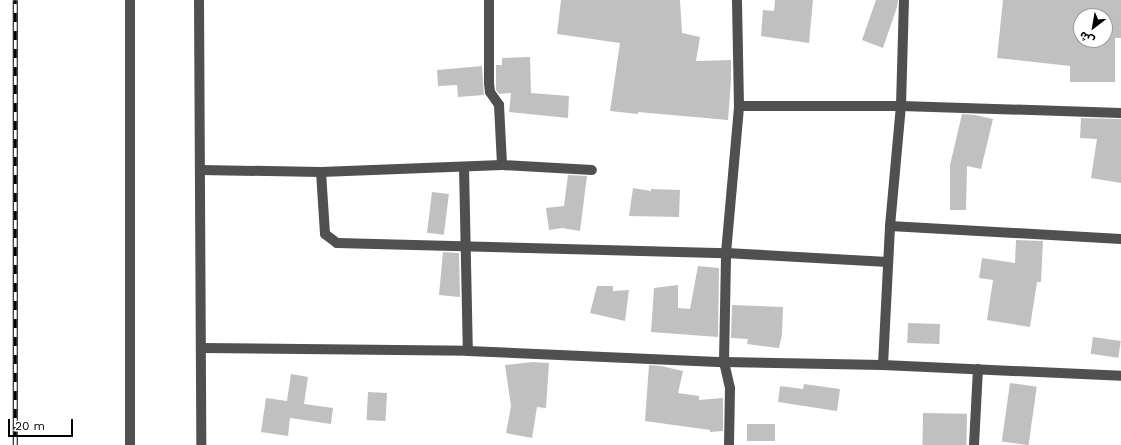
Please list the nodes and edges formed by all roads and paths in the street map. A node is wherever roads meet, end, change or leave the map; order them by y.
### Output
1 (130, 0) edge
2 (199, 0) edge
3 (489, 0) edge
4 (737, 0) edge
5 (904, 0) edge
6 (739, 106) junction
7 (901, 106) junction
8 (1121, 113) edge
9 (502, 165) junction
10 (464, 167) junction
11 (200, 170) junction
12 (592, 170) dead end
13 (321, 172) junction
14 (890, 226) junction
15 (1121, 239) edge
16 (464, 247) junction
17 (726, 253) junction
18 (888, 262) junction
19 (201, 348) junction
20 (468, 351) junction
21 (724, 362) junction
22 (883, 365) junction
23 (978, 369) junction
24 (1121, 376) edge
25 (130, 445) edge
26 (201, 445) edge
27 (729, 445) edge
28 (974, 445) edge

1 - 25 street
2 - 11 street
3 - 9 street
4 - 6 street
5 - 7 street
6 - 7 street
6 - 17 street
7 - 8 street
7 - 14 street
9 - 10 street
9 - 12 street
10 - 13 street
10 - 16 street
11 - 13 street
11 - 19 street
13 - 16 street
14 - 15 street
14 - 18 street
16 - 17 street
16 - 20 street
17 - 18 street
17 - 21 street
18 - 22 street
19 - 20 street
19 - 26 street
20 - 21 street
21 - 22 street
21 - 27 street
22 - 23 street
23 - 24 street
23 - 28 street

